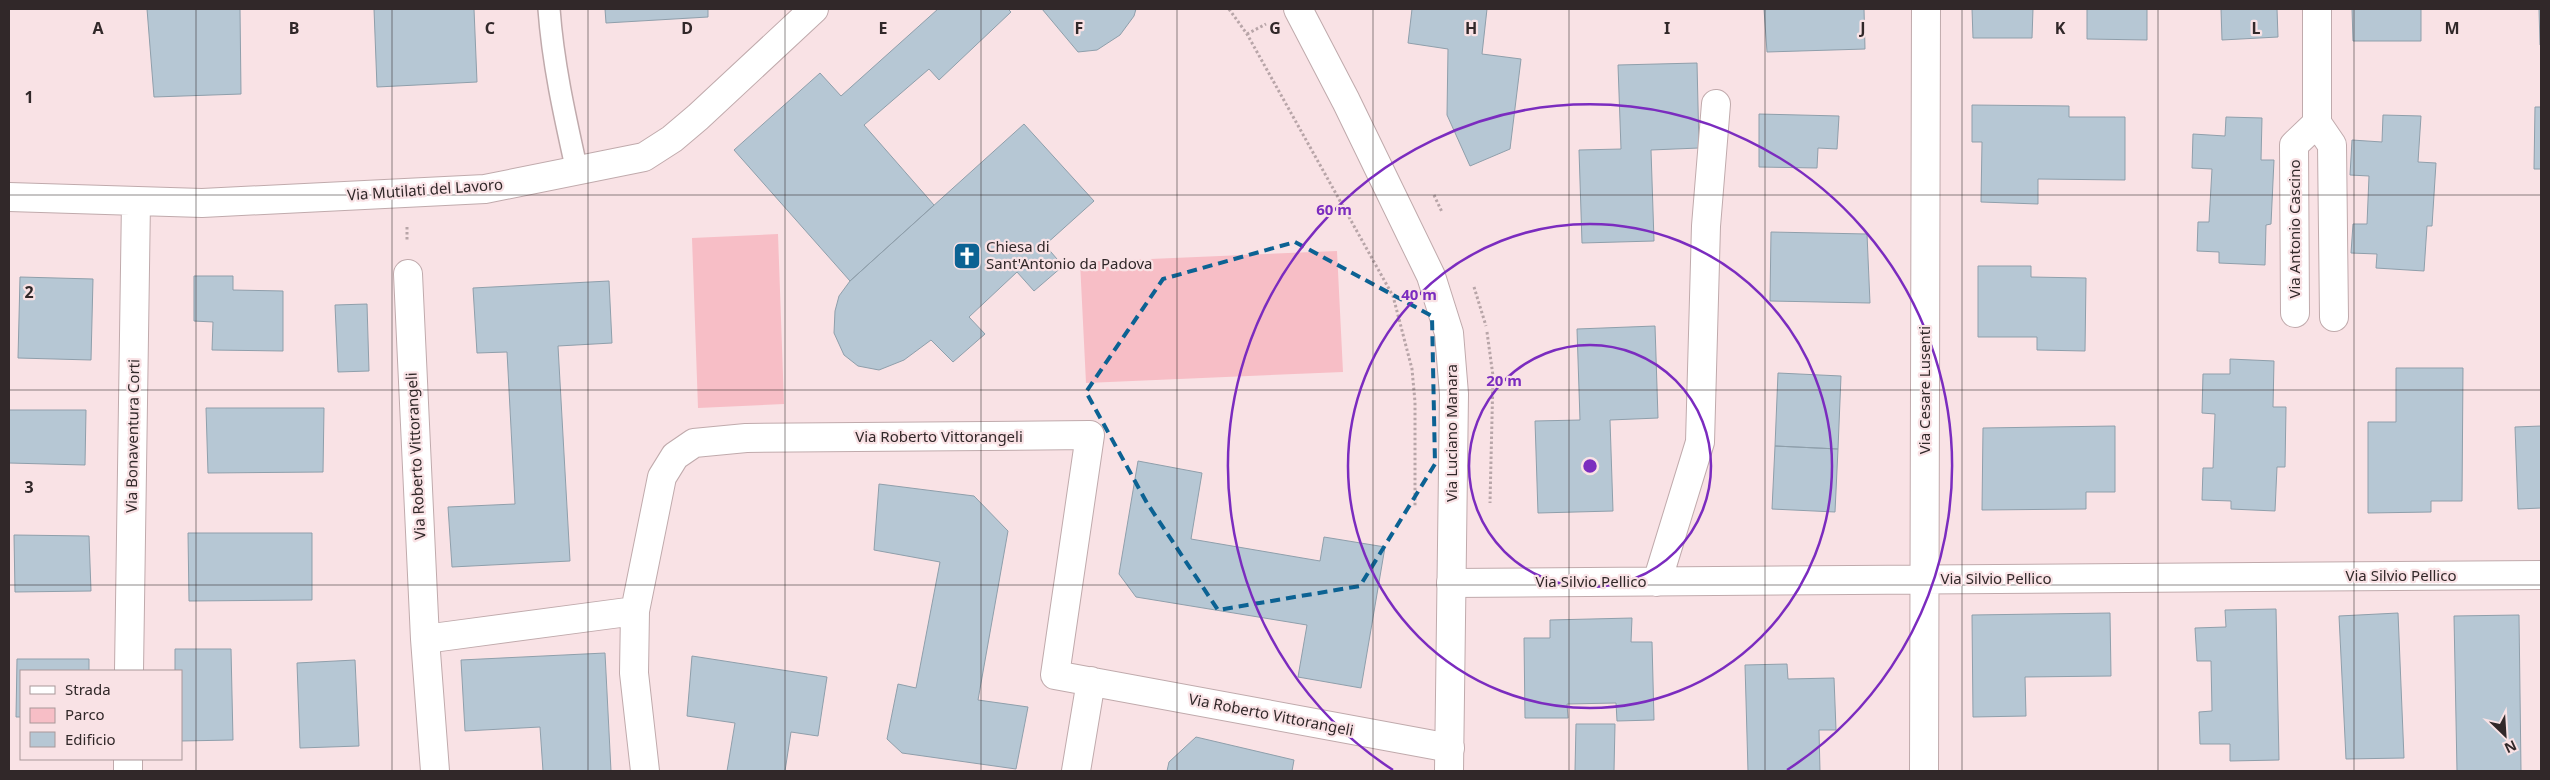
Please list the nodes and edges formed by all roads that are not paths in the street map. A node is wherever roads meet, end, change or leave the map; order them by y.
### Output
1 (549, 9) edge
2 (814, 9) edge
3 (1298, 9) edge
4 (1926, 9) edge
5 (2317, 9) edge
6 (1716, 104) dead end
7 (2317, 123) junction
8 (577, 171) junction
9 (9, 197) edge
10 (136, 201) junction
11 (408, 274) road end
12 (2295, 314) dead end
13 (2334, 317) dead end
14 (2541, 575) edge
15 (1924, 580) junction
16 (1657, 582) junction
17 (1451, 583) junction
18 (635, 611) junction
19 (424, 639) junction
20 (130, 670) edge
21 (1091, 682) junction
22 (1450, 760) edge
23 (435, 771) edge
24 (645, 771) edge
25 (1076, 771) edge
26 (1924, 771) edge

1 - 8 lane
2 - 8 street, Via Mutilati del Lavoro
3 - 17 street, Via Luciano Manara
4 - 15 street, Via Cesare Lusenti
5 - 7 street
6 - 16 street
7 - 12 street, Via Antonio Cascino
7 - 13 street
8 - 10 street, Via Mutilati del Lavoro
9 - 10 street, Via Mutilati del Lavoro
10 - 20 street, Via Bonaventura Corti
11 - 19 street, Via Roberto Vittorangeli
14 - 15 street, Via Silvio Pellico
15 - 16 street, Via Silvio Pellico
15 - 26 street, Via Cesare Lusenti
16 - 17 street, Via Silvio Pellico
17 - 22 street, Via Luciano Manara
18 - 19 street
18 - 21 street, Via Roberto Vittorangeli
18 - 24 street, Via Roberto Vittorangeli
19 - 23 street, Via Roberto Vittorangeli
21 - 22 street, Via Roberto Vittorangeli
21 - 25 street

